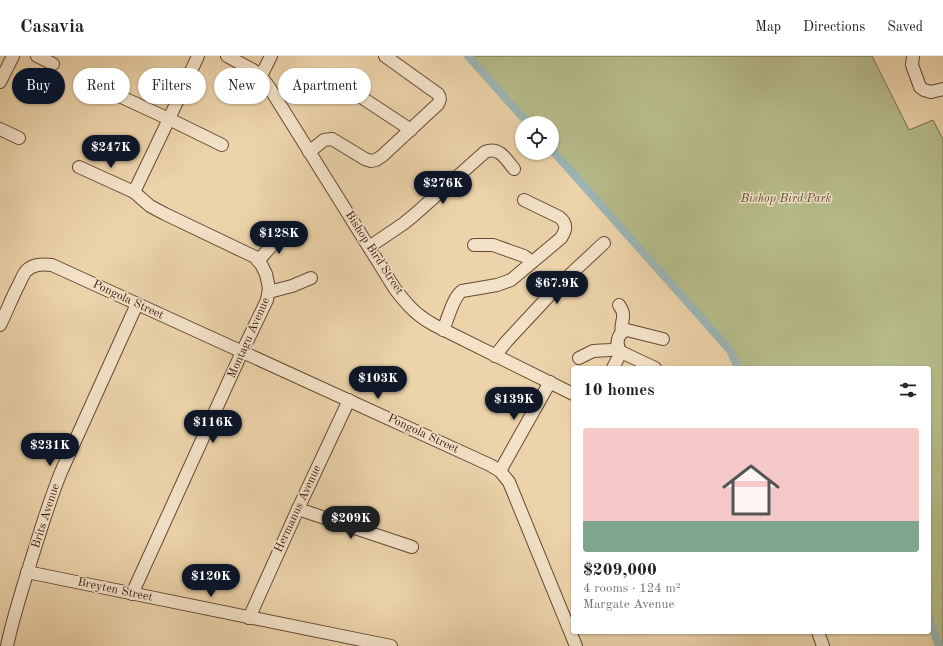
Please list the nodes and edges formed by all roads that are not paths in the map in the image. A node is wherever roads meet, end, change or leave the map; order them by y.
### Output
1 (13, 56) edge
2 (37, 56) edge
3 (198, 56) edge
4 (227, 56) edge
5 (271, 56) edge
6 (385, 56) edge
7 (913, 56) edge
8 (53, 64) dead end
9 (249, 68) edge
10 (266, 68) edge
11 (0, 82) edge
12 (270, 89) edge
13 (943, 89) edge
14 (130, 101) edge
15 (371, 104) edge
16 (169, 119) junction
17 (0, 129) edge
18 (411, 130) junction
19 (19, 138) dead end
20 (222, 145) dead end
21 (309, 152) junction
22 (79, 167) dead end
23 (514, 169) dead end
24 (134, 192) junction
25 (524, 200) dead end
26 (281, 233) dead end
27 (604, 243) dead end
28 (474, 245) dead end
29 (369, 247) junction
30 (258, 261) junction
31 (532, 262) junction
32 (311, 278) dead end
33 (269, 292) junction
34 (137, 304) junction
35 (619, 305) dead end
36 (0, 325) edge
37 (443, 330) junction
38 (622, 332) junction
39 (663, 339) dead end
40 (620, 350) junction
41 (242, 352) junction
42 (495, 356) junction
43 (579, 358) dead end
44 (614, 366) edge
45 (651, 366) edge
46 (550, 382) junction
47 (571, 393) edge
48 (349, 400) junction
49 (500, 471) junction
50 (298, 509) junction
51 (412, 547) dead end
52 (27, 572) junction
53 (132, 594) junction
54 (249, 618) junction
55 (571, 634) edge
56 (571, 634) edge
57 (819, 634) edge
58 (7, 646) edge
59 (389, 646) edge
60 (576, 646) edge
61 (823, 646) edge

1 - 11 street
2 - 8 street
3 - 16 street
4 - 9 street, Bishop Bird Street
5 - 10 street
6 - 18 street
7 - 13 street
12 - 21 street, Bishop Bird Street
14 - 16 street
15 - 18 street
16 - 20 street
16 - 24 street
17 - 19 street
18 - 21 street
21 - 29 street, Bishop Bird Street
22 - 24 street
23 - 29 street
24 - 30 street
25 - 31 street
26 - 30 street
27 - 42 street
28 - 31 street
29 - 37 street, Bishop Bird Street
30 - 33 street, Montagu Avenue
31 - 37 street
32 - 33 street
33 - 41 street, Montagu Avenue
34 - 36 street, Pongola Street
34 - 41 street, Pongola Street
34 - 52 street, Brits Avenue
35 - 38 street
37 - 42 street, Bishop Bird Street
38 - 39 street
38 - 40 street
40 - 43 street
40 - 44 street
40 - 45 street
41 - 48 street, Pongola Street
41 - 53 street, Montagu Avenue
42 - 46 street, Bishop Bird Street
46 - 47 street, Bishop Bird Street
46 - 49 street
48 - 49 street, Pongola Street
48 - 50 street, Hermanus Avenue
49 - 56 street, Pongola Street
50 - 51 street
50 - 54 street, Hermanus Avenue
52 - 53 street, Breyten Street
52 - 58 street, Brits Avenue
53 - 54 street, Breyten Street
54 - 59 street, Breyten Street
55 - 60 street, Pongola Street
57 - 61 street

